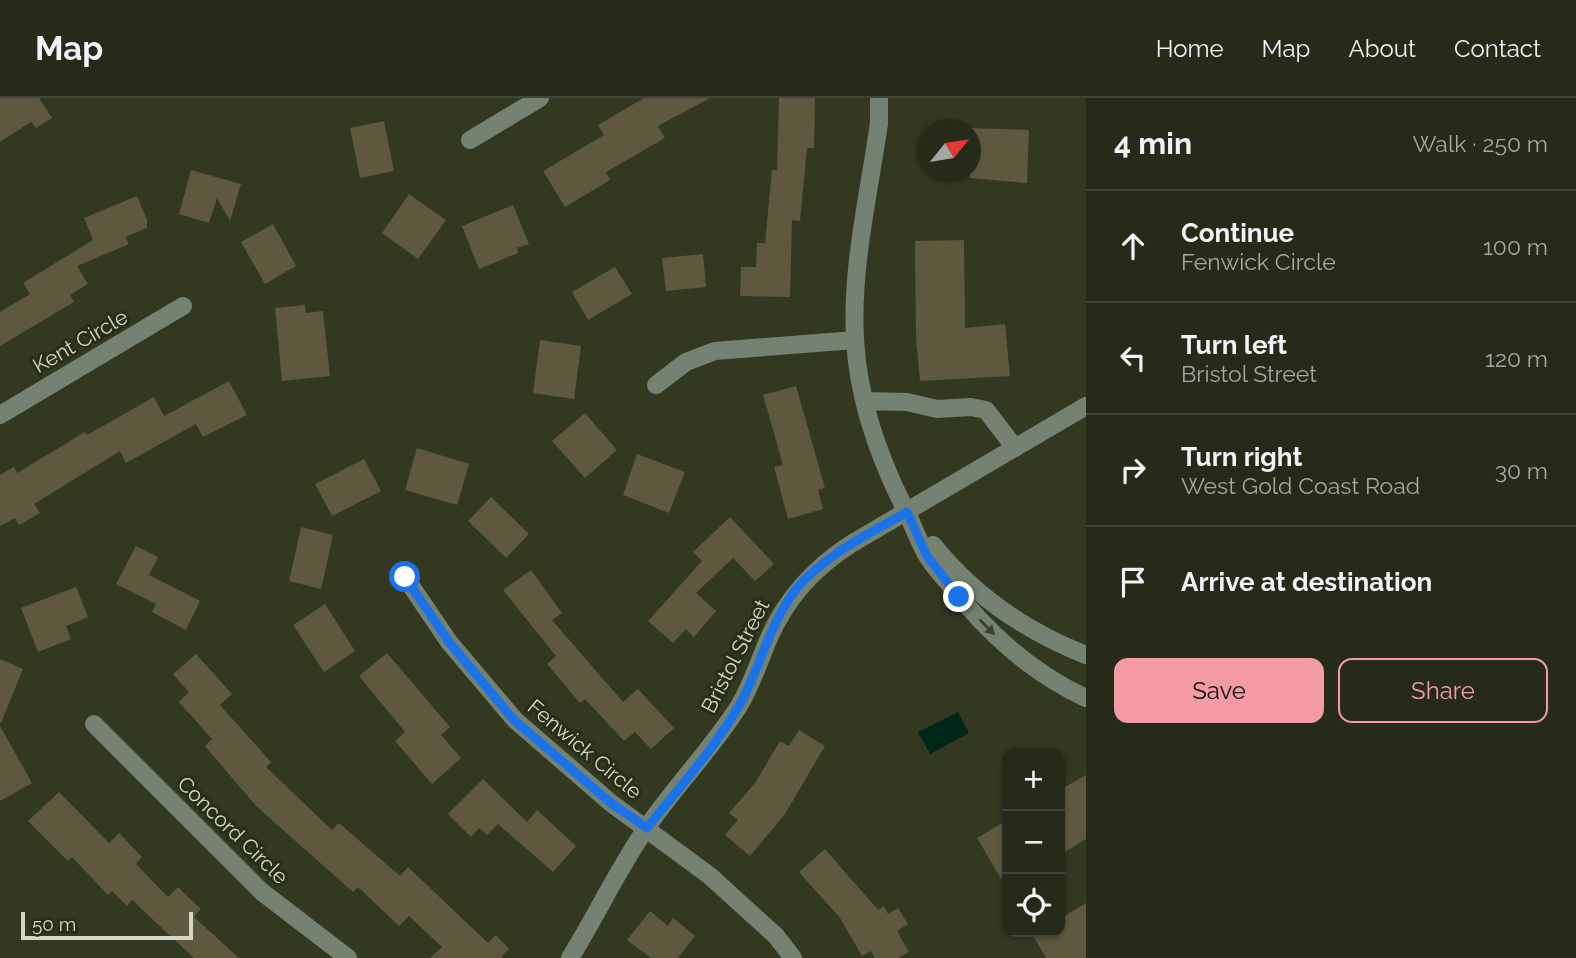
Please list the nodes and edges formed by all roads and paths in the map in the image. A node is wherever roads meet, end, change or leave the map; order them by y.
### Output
1 (540, 98) edge
2 (879, 98) edge
3 (470, 139) dead end
4 (183, 306) dead end
5 (855, 340) junction
6 (656, 385) dead end
7 (865, 401) junction
8 (1086, 406) edge
9 (0, 415) edge
10 (1015, 448) junction
11 (907, 512) junction
12 (405, 577) dead end
13 (1086, 655) edge
14 (1086, 698) edge
15 (94, 724) dead end
16 (647, 828) junction
17 (348, 958) edge
18 (570, 958) edge
19 (793, 958) edge

1 - 3 street
2 - 5 street
4 - 9 street, Kent Circle
5 - 6 street
5 - 7 street
7 - 10 street
7 - 11 street
8 - 10 street, Bristol Street
10 - 11 street, Bristol Street
11 - 13 street
11 -> 14 street
11 - 16 street, Bristol Street
12 - 16 street, Fenwick Circle
15 - 17 street, Concord Circle
16 - 18 street, Bristol Street
16 - 19 street, Fenwick Circle

